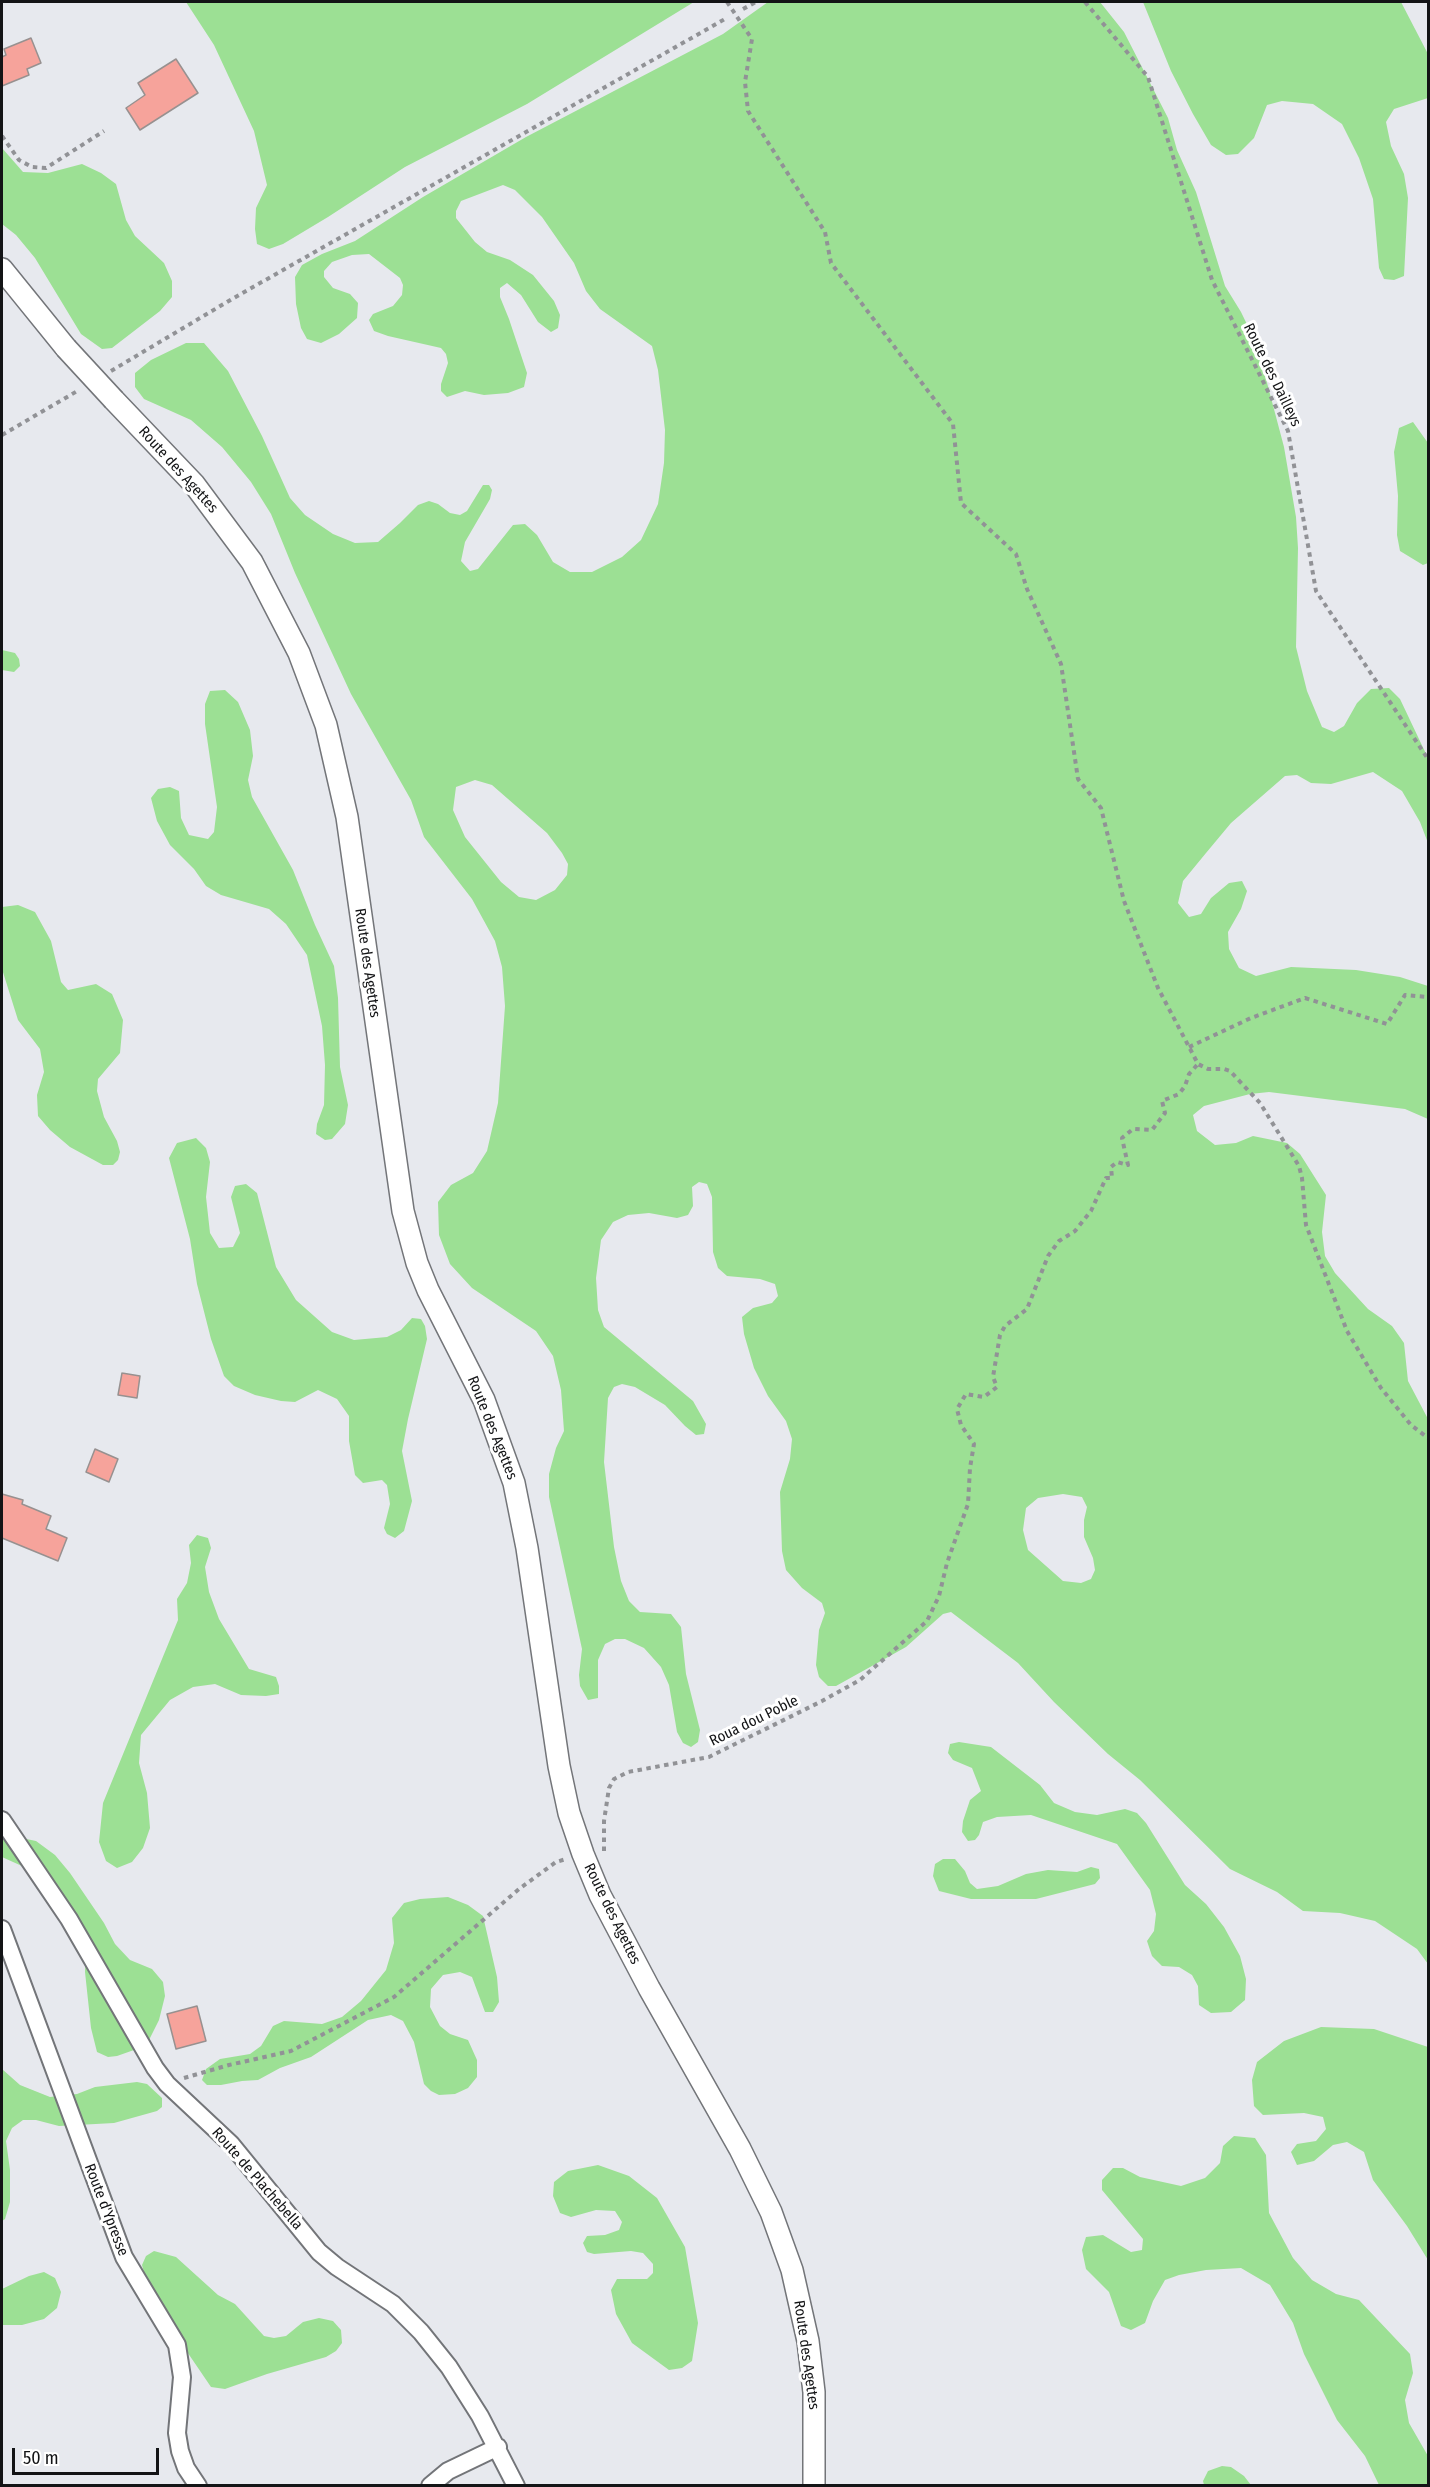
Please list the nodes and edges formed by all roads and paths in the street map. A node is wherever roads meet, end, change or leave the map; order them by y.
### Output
1 (727, 2) edge
2 (756, 2) edge
3 (1085, 2) edge
4 (743, 9) dead end
5 (725, 19) dead end
6 (104, 131) dead end
7 (2, 136) edge
8 (2, 268) edge
9 (103, 376) dead end
10 (83, 388) dead end
11 (2, 435) edge
12 (1428, 759) edge
13 (1428, 997) edge
14 (1189, 1047) junction
15 (1198, 1064) junction
16 (1428, 1438) edge
17 (2, 1820) edge
18 (604, 1853) dead end
19 (583, 1854) junction
20 (2, 1929) edge
21 (166, 2084) junction
22 (498, 2447) junction
23 (198, 2486) edge
24 (430, 2486) edge
25 (516, 2486) edge
26 (814, 2486) edge

1 - 14 path
2 - 4 path
3 - 12 path, Route des Dailleys
5 - 9 path
6 - 7 path
8 - 19 street, Route des Agettes, bridge
10 - 11 path
13 - 14 path
14 - 15 path
15 - 16 path
15 - 18 path, Roua dou Poble
17 - 21 street, Route de Plachebella
19 - 21 path
19 - 26 street, Route des Agettes
20 - 23 street, Route d'Ypresse
21 - 22 street, Route de Plachebella
22 - 24 street
22 - 25 street, Route de Plachebella

